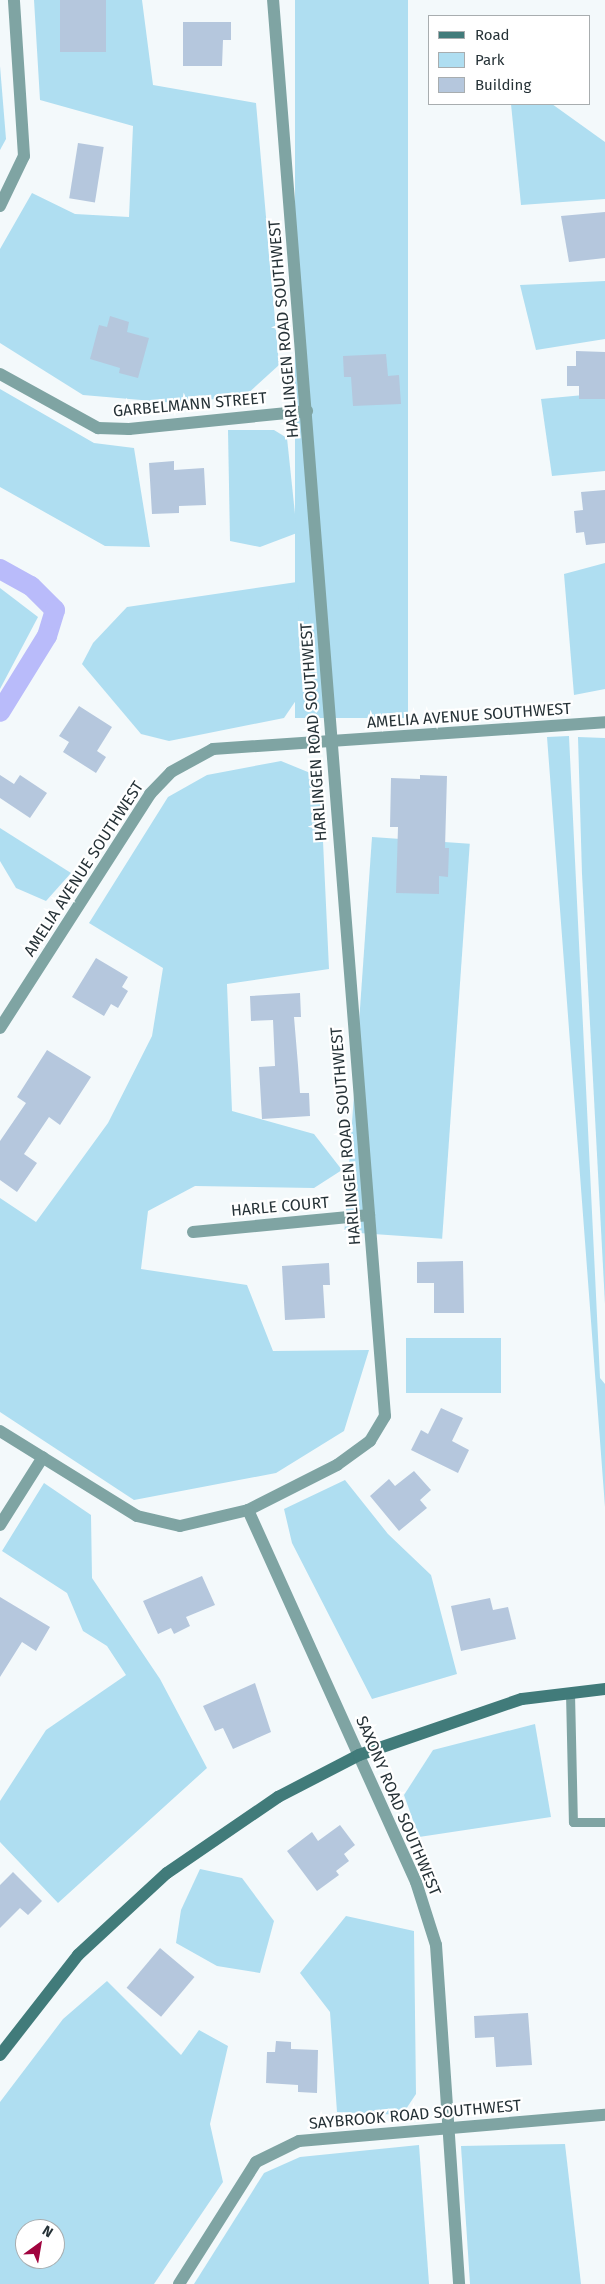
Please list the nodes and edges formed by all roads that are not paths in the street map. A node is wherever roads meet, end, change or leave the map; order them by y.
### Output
1 (14, 0) edge
2 (273, 0) edge
3 (0, 206) edge
4 (0, 374) edge
5 (307, 411) junction
6 (605, 722) edge
7 (331, 742) junction
8 (0, 1028) edge
9 (369, 1215) junction
10 (193, 1232) dead end
11 (0, 1431) edge
12 (43, 1457) junction
13 (248, 1510) junction
14 (0, 1525) edge
15 (605, 1689) edge
16 (570, 1693) junction
17 (360, 1754) junction
18 (605, 1822) edge
19 (0, 2055) edge
20 (605, 2115) edge
21 (447, 2128) junction
22 (179, 2284) edge
23 (459, 2284) edge

1 - 3 street
2 - 5 street, HARLINGEN ROAD SOUTHWEST
4 - 5 street, GARBELMANN STREET
5 - 7 street, HARLINGEN ROAD SOUTHWEST
6 - 7 street, AMELIA AVENUE SOUTHWEST
7 - 8 street, AMELIA AVENUE SOUTHWEST
7 - 9 street, HARLINGEN ROAD SOUTHWEST
9 - 10 street, HARLE COURT
9 - 13 street, HARLINGEN ROAD SOUTHWEST
11 - 12 street, HARLINGEN ROAD SOUTHWEST
12 - 13 street, HARLINGEN ROAD SOUTHWEST
12 - 14 street
13 - 17 street, SAXONY ROAD SOUTHWEST
15 - 16 street
16 - 17 street
16 - 18 lane
17 - 19 street
17 - 21 street, SAXONY ROAD SOUTHWEST
20 - 21 street, SAYBROOK ROAD SOUTHWEST
21 - 22 street, SAYBROOK ROAD SOUTHWEST
21 - 23 street, SAXONY ROAD SOUTHWEST

